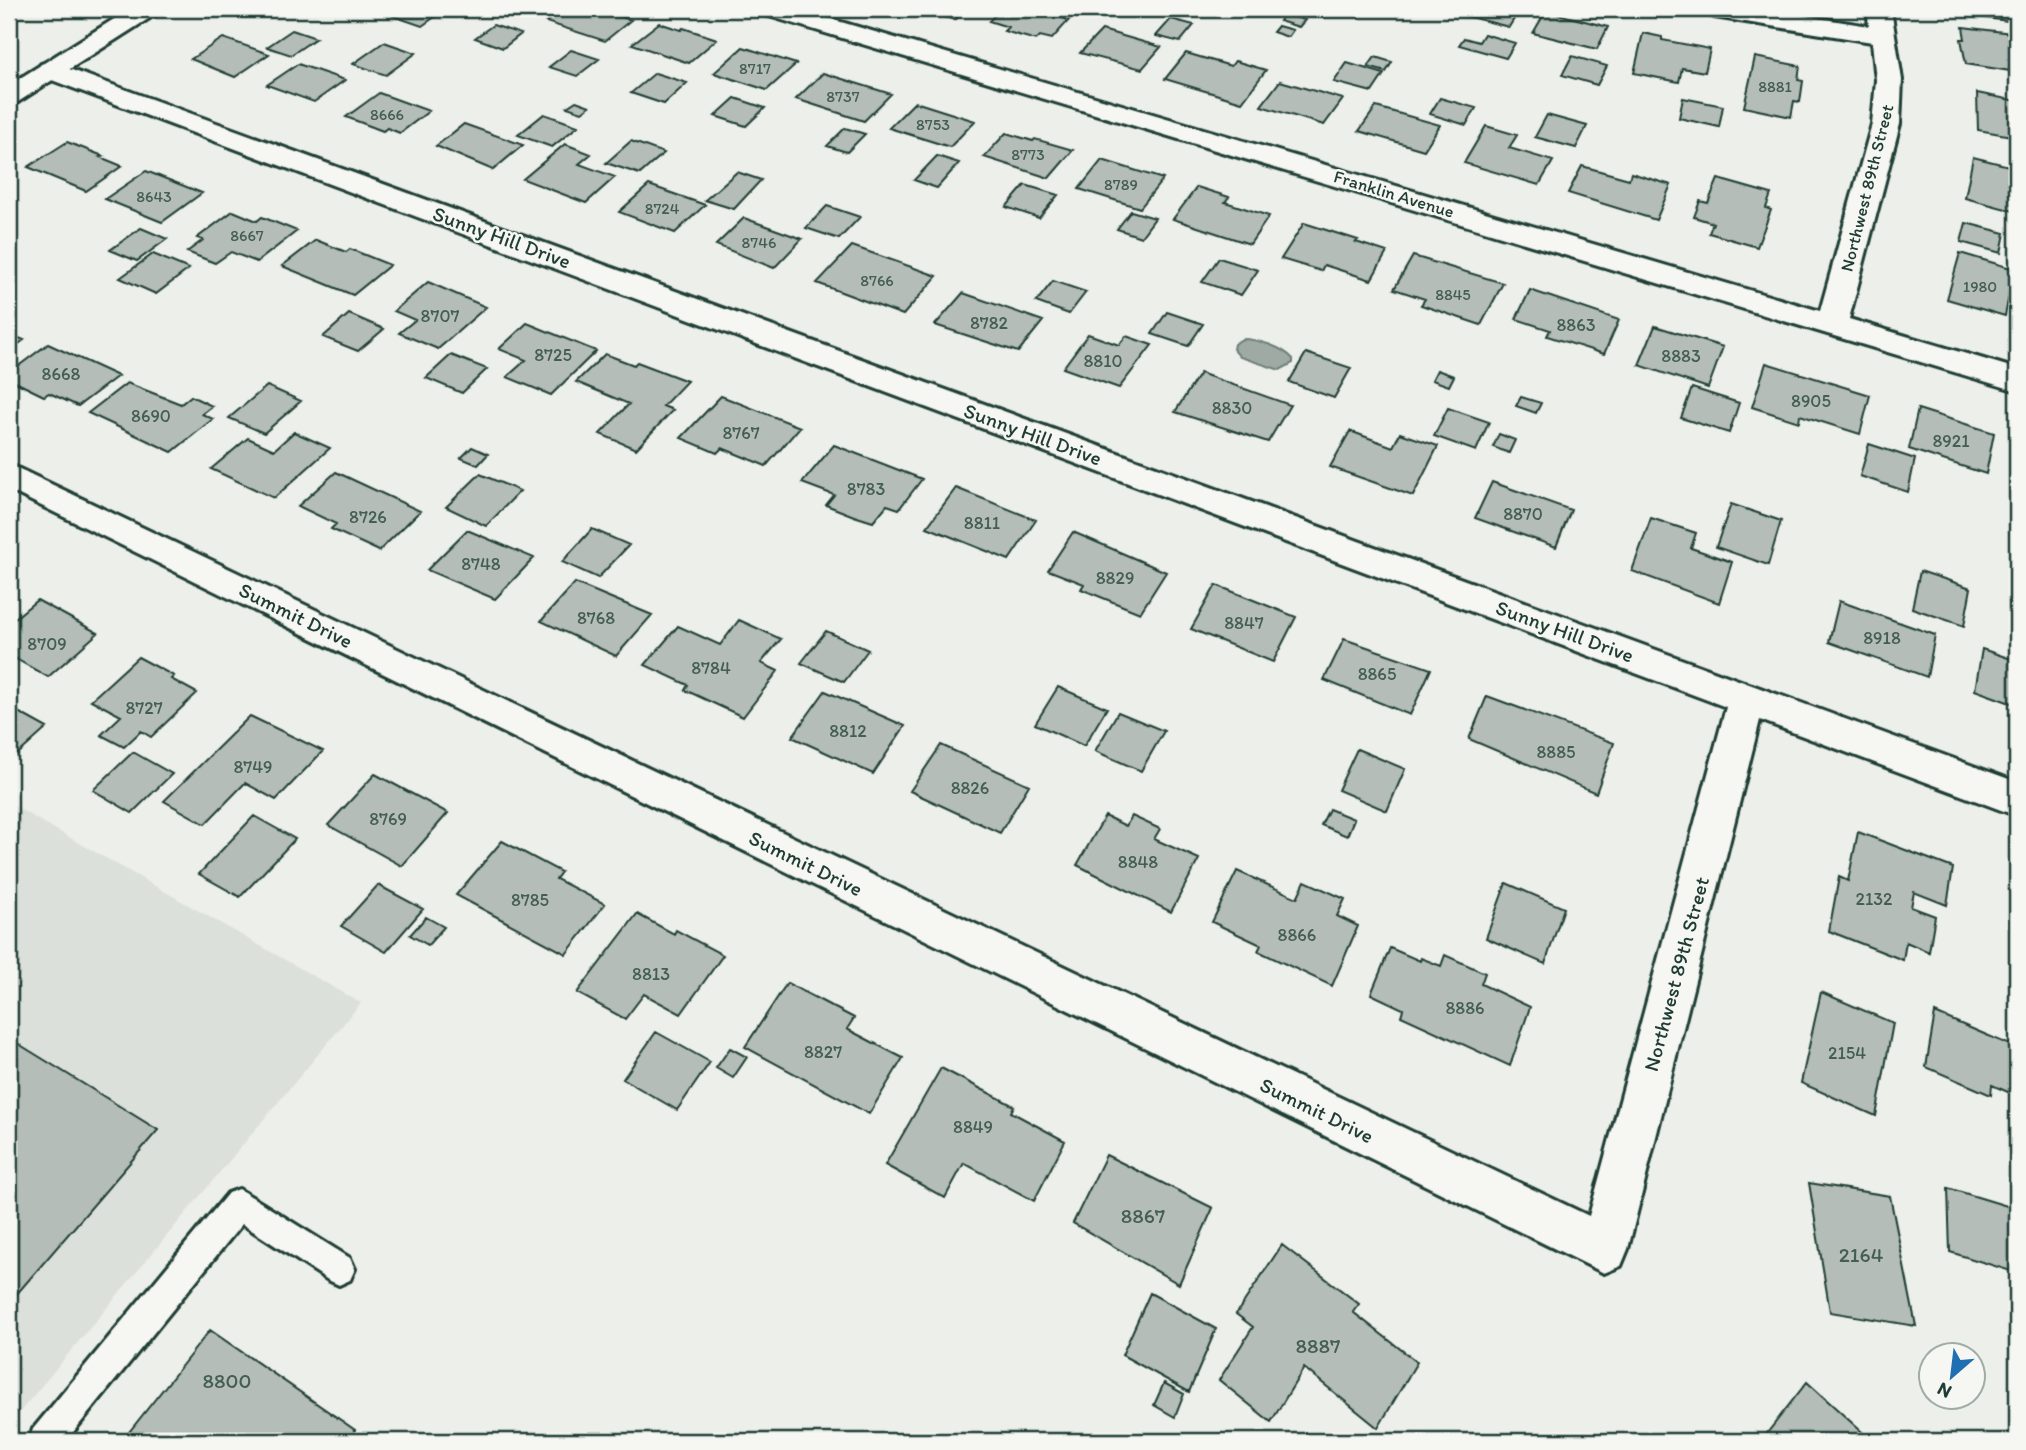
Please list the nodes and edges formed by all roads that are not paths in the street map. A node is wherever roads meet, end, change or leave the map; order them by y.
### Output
1 (146, 9) edge
2 (771, 9) edge
3 (1714, 9) edge
4 (1882, 22) edge
5 (50, 70) junction
6 (9, 96) edge
7 (1832, 324) junction
8 (2017, 380) edge
9 (9, 476) edge
10 (1747, 698) junction
11 (2017, 799) edge
12 (1604, 1249) joint
13 (339, 1269) dead end
14 (45, 1441) edge

1 - 5 street
2 - 7 street, Franklin Avenue
3 - 4 street
4 - 7 street, Northwest 89th Street
5 - 6 street
5 - 10 street, Sunny Hill Drive
7 - 8 street, Franklin Avenue
9 - 12 street, Summit Drive
10 - 11 street, Sunny Hill Drive
10 - 12 street, Northwest 89th Street
13 - 14 lane

